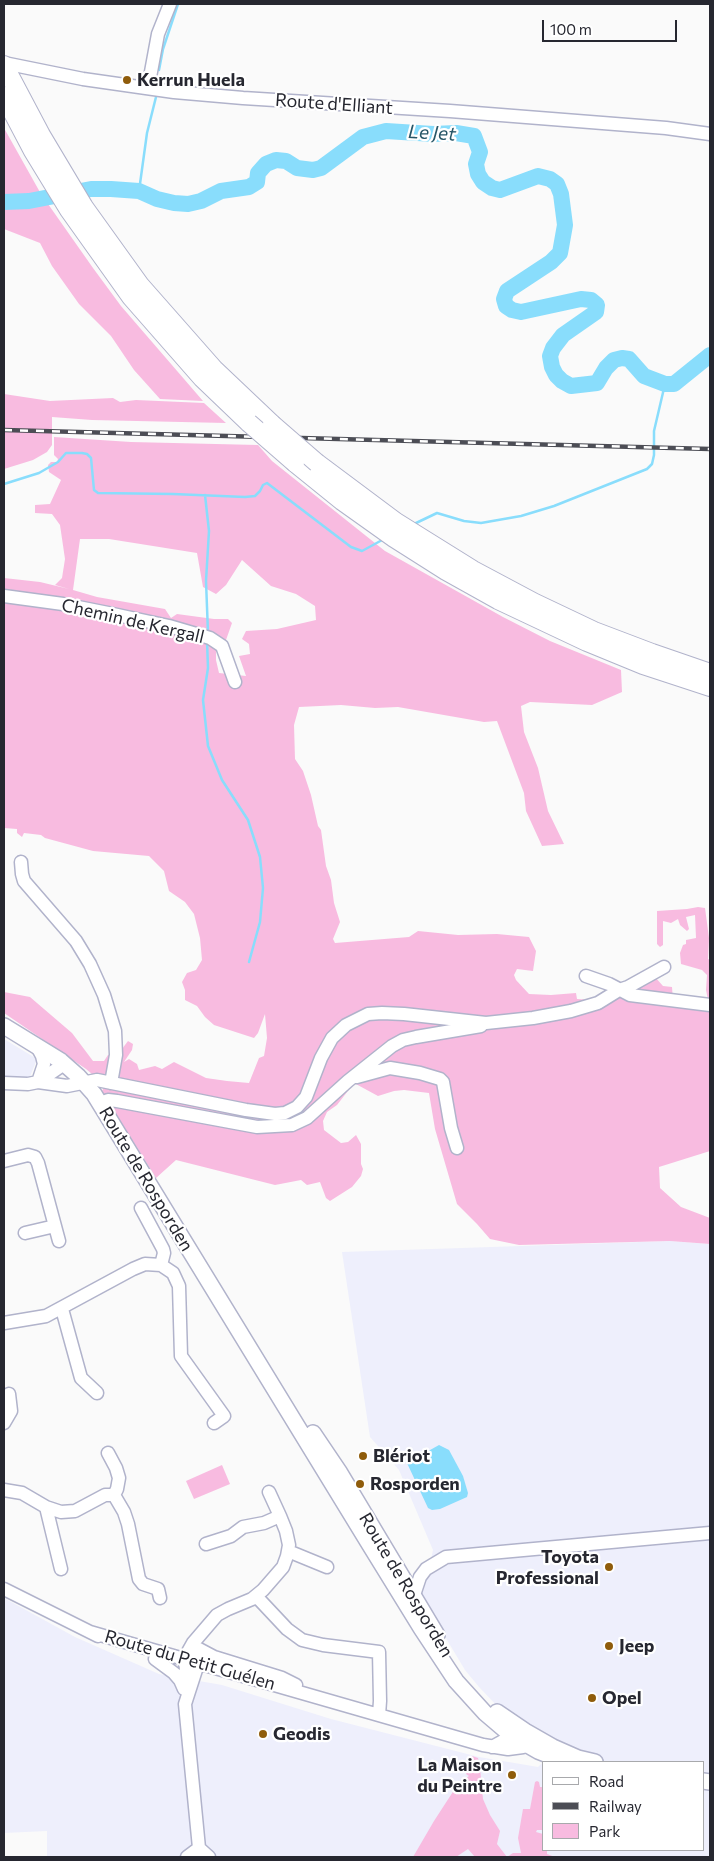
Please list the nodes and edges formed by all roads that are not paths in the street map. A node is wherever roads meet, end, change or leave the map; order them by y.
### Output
1 (170, 4) edge
2 (4, 64) edge
3 (148, 88) junction
4 (8, 90) edge
5 (666, 128) junction
6 (710, 129) edge
7 (710, 134) edge
8 (76, 208) junction
9 (4, 596) edge
10 (710, 673) edge
11 (235, 682) dead end
12 (710, 687) edge
13 (21, 862) dead end
14 (664, 967) dead end
15 (586, 976) dead end
16 (619, 990) junction
17 (710, 1004) edge
18 (486, 1023) junction
19 (4, 1026) edge
20 (36, 1046) junction
21 (64, 1064) junction
22 (352, 1078) junction
23 (38, 1082) junction
24 (84, 1082) junction
25 (111, 1082) junction
26 (4, 1083) edge
27 (100, 1103) junction
28 (457, 1148) dead end
29 (4, 1161) edge
30 (141, 1208) dead end
31 (55, 1226) junction
32 (25, 1234) dead end
33 (59, 1242) dead end
34 (161, 1265) junction
35 (62, 1309) junction
36 (4, 1323) edge
37 (258, 1361) junction
38 (97, 1393) dead end
39 (9, 1394) dead end
40 (4, 1423) edge
41 (214, 1423) dead end
42 (108, 1453) dead end
43 (340, 1473) junction
44 (335, 1489) junction
45 (4, 1490) edge
46 (268, 1492) dead end
47 (114, 1496) junction
48 (46, 1507) junction
49 (280, 1516) junction
50 (710, 1533) edge
51 (206, 1544) dead end
52 (288, 1551) junction
53 (327, 1568) dead end
54 (61, 1569) dead end
55 (4, 1590) edge
56 (414, 1595) junction
57 (256, 1596) junction
58 (160, 1598) dead end
59 (90, 1632) junction
60 (197, 1643) junction
61 (156, 1659) junction
62 (191, 1665) junction
63 (184, 1686) junction
64 (310, 1694) junction
65 (185, 1704) junction
66 (378, 1715) junction
67 (521, 1737) junction
68 (564, 1761) edge
69 (591, 1761) edge
70 (199, 1848) junction
71 (187, 1857) edge
72 (209, 1857) edge

1 - 3 street
2 - 3 street, Route d'Elliant
2 - 4 highway
3 - 5 street, Route d'Elliant
4 - 8 highway
4 - 8 highway
5 - 6 street, Route d'Elliant
5 - 7 street, Route d'Elliant
8 - 10 highway, bridge
8 - 12 highway, bridge
9 - 11 street, Chemin de Kergall
13 - 25 street
14 - 16 street
15 - 16 street
16 - 17 street
16 - 18 street
18 - 22 street
18 - 25 street
19 - 20 main road, Route de Rosporden
20 - 21 main road, Route de Rosporden
20 - 23 street
21 - 23 street
21 - 24 main road, Route de Rosporden
22 - 27 street
22 - 28 street
23 - 24 street
23 - 26 street
24 - 25 street
24 - 27 main road, Route de Rosporden
27 - 37 main road, Route de Rosporden
29 - 31 street
30 - 34 street
31 - 32 street
31 - 33 street
34 - 35 street
34 - 41 street
35 - 36 street
35 - 38 street
37 - 43 main road, Route de Rosporden
37 - 44 main road, Route de Rosporden
39 - 40 street
42 - 47 street
43 - 44 street
43 - 56 main road, Route de Rosporden
44 - 67 main road, Route de Rosporden
45 - 48 street
46 - 49 street
47 - 48 street
47 - 58 street
48 - 54 street
49 - 51 street
49 - 52 street
50 - 56 street
52 - 53 street
52 - 57 street
55 - 59 street, Route du Petit Guélen
56 - 67 main road, Route de Rosporden
57 - 60 street
57 - 66 street
59 - 61 street, Route du Petit Guélen
59 - 62 street, Route du Petit Guélen
60 - 62 street
60 - 64 street, Route du Petit Guélen
61 - 62 street, Route du Petit Guélen
61 - 63 street, Route du Petit Guélen
62 - 63 street
62 - 64 street, Route du Petit Guélen
62 - 65 street
63 - 65 street, Route du Petit Guélen
64 - 66 street, Route du Petit Guélen
65 - 70 street, Route du Petit Guélen
66 - 67 street, Route du Petit Guélen
67 - 68 main road, Route de Rosporden
67 - 69 main road, Route de Rosporden
70 - 71 street
70 - 72 street

